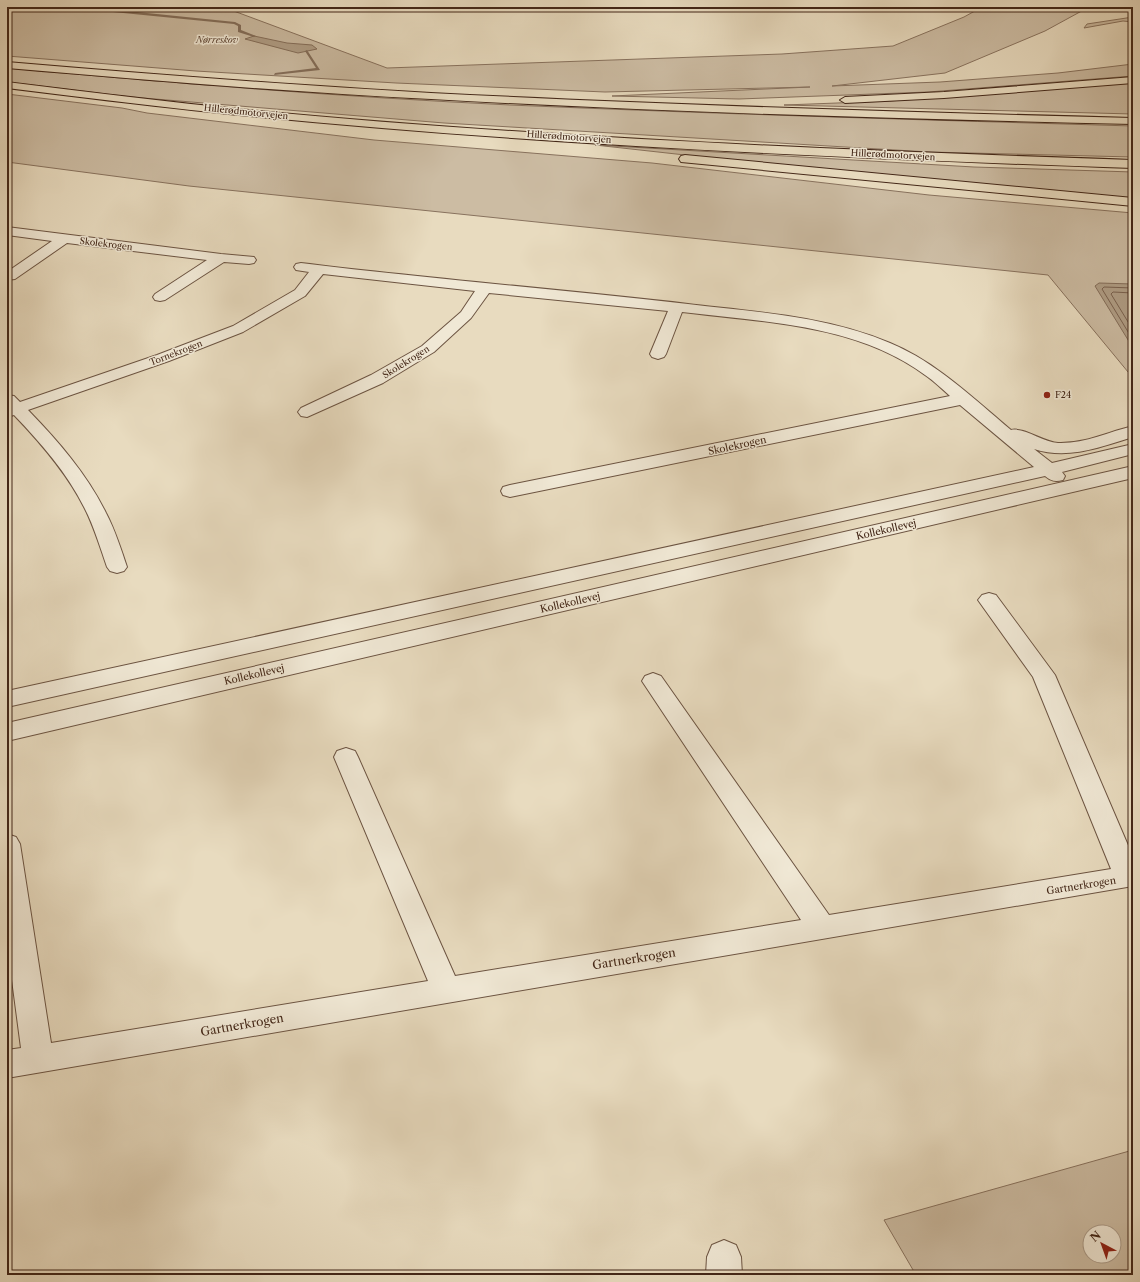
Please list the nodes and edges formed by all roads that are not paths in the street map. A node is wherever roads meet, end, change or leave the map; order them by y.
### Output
1 (7, 65) edge
2 (1133, 80) edge
3 (7, 85) edge
4 (499, 100) junction
5 (799, 101) dead end
6 (836, 101) dead end
7 (282, 116) junction
8 (1133, 121) edge
9 (637, 154) dead end
10 (677, 158) dead end
11 (1133, 164) edge
12 (1133, 202) edge
13 (7, 231) edge
14 (64, 239) junction
15 (221, 258) junction
16 (249, 260) dead end
17 (301, 267) dead end
18 (319, 270) junction
19 (10, 276) dead end
20 (485, 287) junction
21 (160, 297) dead end
22 (677, 307) junction
23 (658, 354) dead end
24 (963, 399) junction
25 (10, 406) edge
26 (307, 412) dead end
27 (994, 425) junction
28 (1133, 431) edge
29 (1133, 449) edge
30 (1048, 470) junction
31 (1133, 472) edge
32 (1070, 487) junction
33 (510, 491) dead end
34 (117, 567) dead end
35 (989, 600) dead end
36 (653, 681) dead end
37 (7, 699) edge
38 (7, 732) edge
39 (346, 757) dead end
40 (7, 844) edge
41 (822, 928) junction
42 (447, 991) junction
43 (38, 1059) junction
44 (7, 1064) edge

1 - 4 highway
2 - 6 highway
3 - 7 highway, Hillerødmotorvejen
4 - 5 highway
4 - 8 highway
7 - 9 highway
7 - 11 highway, Hillerødmotorvejen
10 - 12 highway
13 - 14 street, Skolekrogen
14 - 15 street, Skolekrogen
14 - 19 street
15 - 16 street, Skolekrogen
15 - 21 street
17 - 18 street
18 - 20 street
18 - 25 street, Tornekrogen
20 - 22 street
20 - 26 street, Skolekrogen
22 - 23 street
22 - 24 street
24 - 27 street
24 - 33 street, Skolekrogen
25 - 34 street, Tornekrogen
27 - 28 street
27 - 30 street
29 - 30 street
30 - 32 street
30 - 37 street
31 - 32 street, Kollekollevej
32 - 38 street, Kollekollevej
35 - 41 street, Gartnerkrogen
36 - 41 street
39 - 42 street
40 - 43 street
41 - 42 street, Gartnerkrogen
42 - 43 street, Gartnerkrogen
43 - 44 street, Gartnerkrogen

